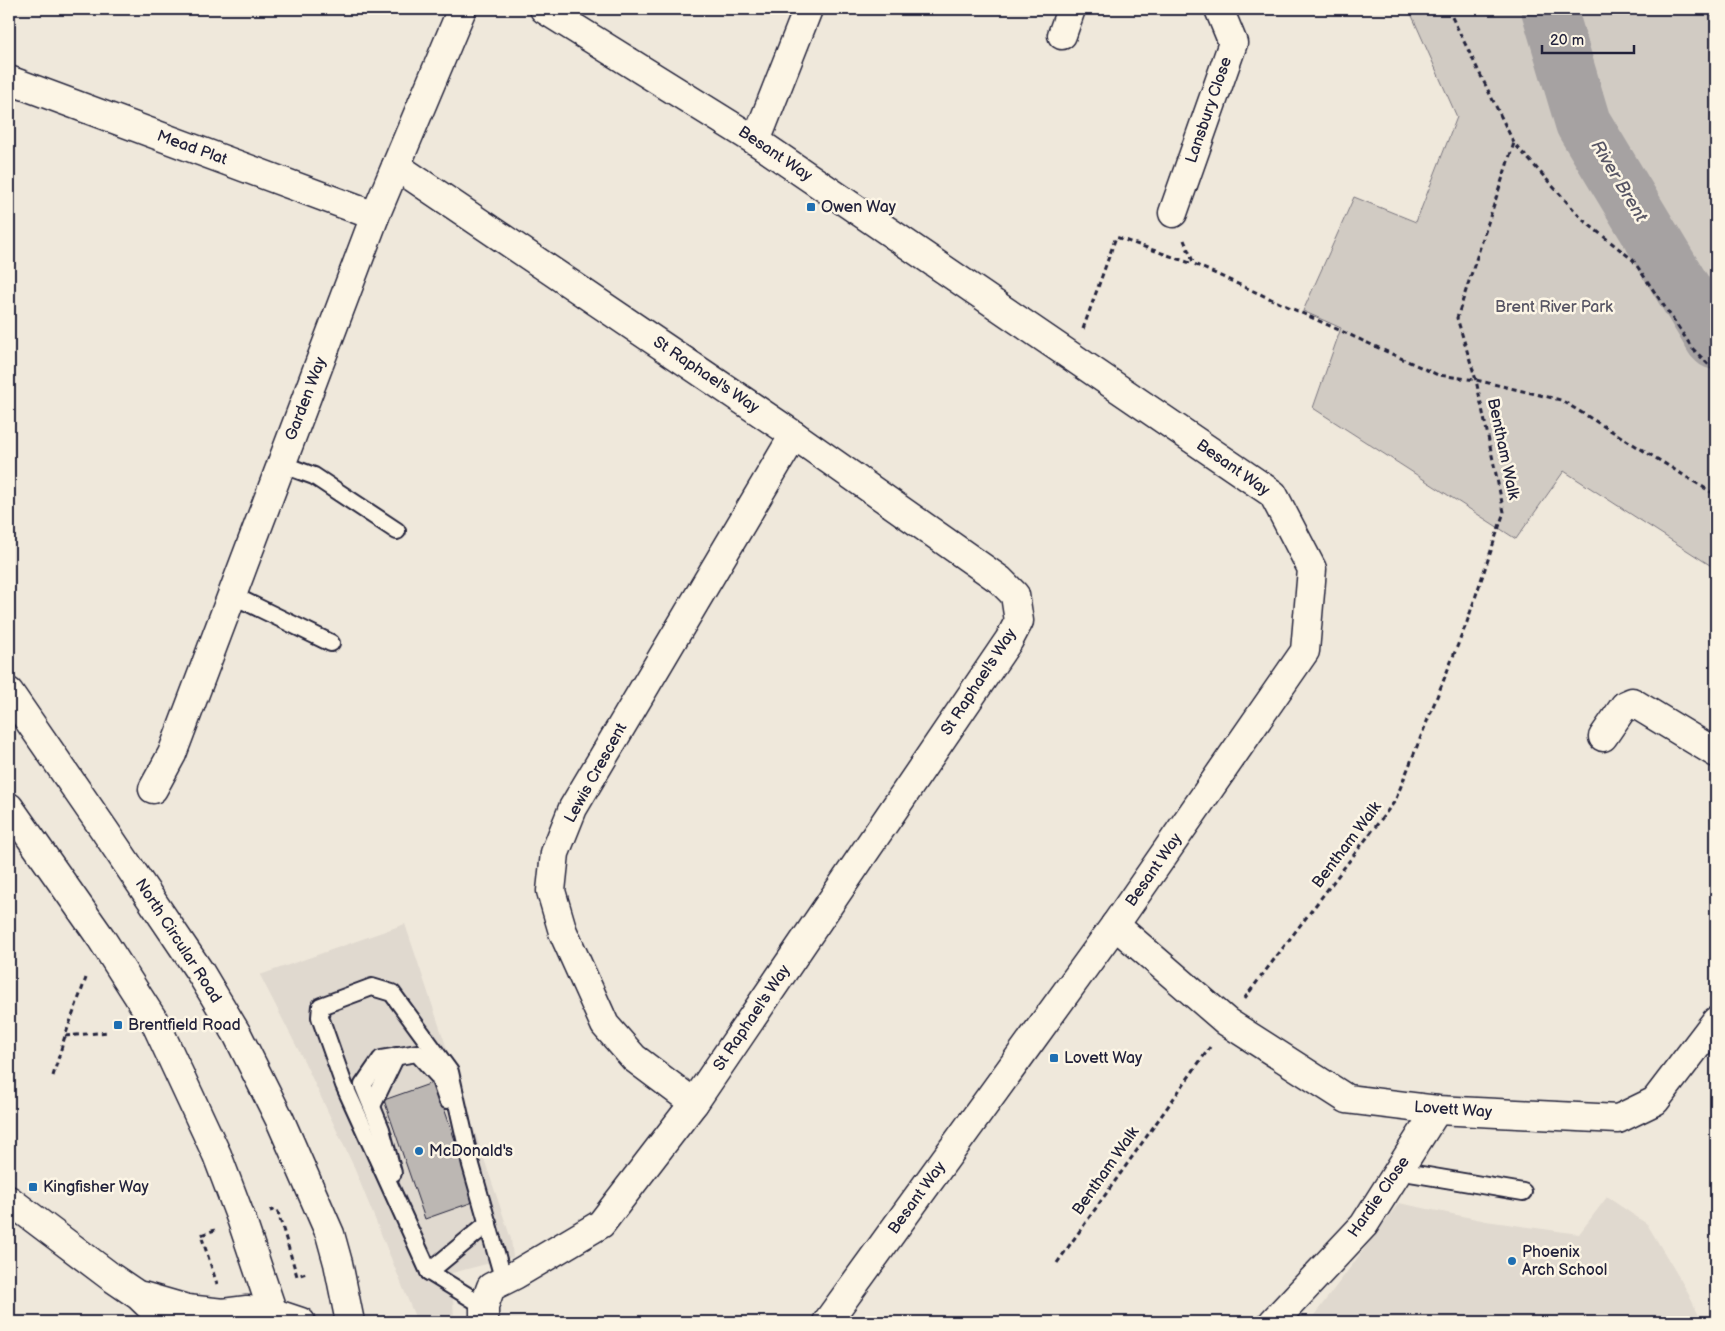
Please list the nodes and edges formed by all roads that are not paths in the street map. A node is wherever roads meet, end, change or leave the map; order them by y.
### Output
1 (462, 9) edge
2 (544, 9) edge
3 (808, 9) edge
4 (1071, 9) edge
5 (1219, 9) edge
6 (1062, 35) dead end
7 (9, 80) edge
8 (756, 140) junction
9 (396, 166) junction
10 (1173, 213) road end
11 (375, 216) junction
12 (794, 435) junction
13 (281, 464) junction
14 (396, 531) dead end
15 (232, 595) junction
16 (330, 643) dead end
17 (9, 692) edge
18 (1603, 737) dead end
19 (1716, 753) edge
20 (153, 790) dead end
21 (9, 807) edge
22 (1115, 925) junction
23 (1716, 1021) edge
24 (694, 1103) junction
25 (1437, 1110) junction
26 (471, 1165) junction
27 (1398, 1171) junction
28 (1523, 1192) dead end
29 (9, 1200) edge
30 (404, 1216) junction
31 (488, 1223) junction
32 (429, 1272) junction
33 (504, 1281) junction
34 (139, 1296) junction
35 (484, 1314) edge
36 (275, 1318) edge
37 (166, 1322) edge
38 (301, 1322) edge
39 (350, 1322) edge
40 (827, 1322) edge
41 (1273, 1322) edge

1 - 9 main road, Garden Way
2 - 8 main road, Besant Way
3 - 8 main road
4 - 6 main road
5 - 10 main road, Lansbury Close
7 - 11 main road, Mead Plat
8 - 22 main road, Besant Way
9 - 11 main road, Garden Way
9 - 12 main road, St Raphael's Way
11 - 13 main road, Garden Way
12 - 24 main road, Lewis Crescent
12 - 24 main road, St Raphael's Way
13 - 14 lane
13 - 15 main road, Garden Way
15 - 16 lane
15 - 20 main road, Garden Way
17 - 39 main road, North Circular Road
18 - 19 main road
21 - 36 main road
22 - 25 main road, Lovett Way
22 - 40 main road, Besant Way
23 - 25 main road, Lovett Way
24 - 33 main road, St Raphael's Way
25 - 27 main road, Hardie Close
26 - 30 lane
26 - 30 lane
26 - 31 lane
27 - 28 lane
27 - 41 main road, Hardie Close
29 - 34 main road
30 - 32 lane
31 - 32 lane
31 - 33 lane
32 - 35 lane
33 - 35 main road, St Raphael's Way
34 - 36 main road
34 - 37 main road
36 - 38 main road

